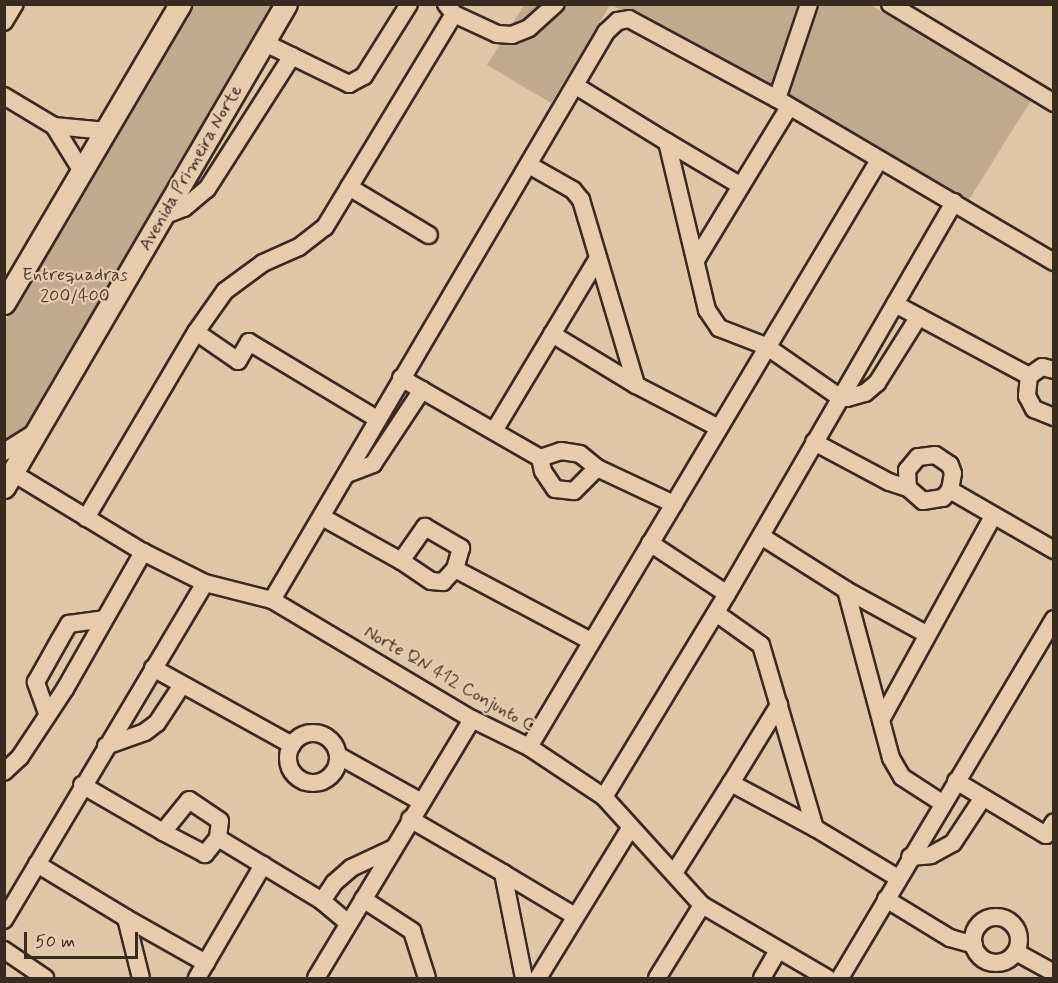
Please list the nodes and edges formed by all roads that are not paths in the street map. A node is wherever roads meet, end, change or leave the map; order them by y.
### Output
1 (15, 4) edge
2 (180, 4) edge
3 (286, 4) edge
4 (409, 4) edge
5 (556, 4) edge
6 (809, 4) edge
7 (890, 4) edge
8 (450, 9) edge
9 (4, 22) edge
10 (263, 42) junction
11 (292, 56) junction
12 (576, 86) junction
13 (4, 96) edge
14 (783, 103) junction
15 (1053, 103) edge
16 (54, 126) junction
17 (107, 131) junction
18 (666, 142) junction
19 (879, 160) junction
20 (529, 165) junction
21 (83, 173) junction
22 (741, 186) junction
23 (348, 187) junction
24 (954, 202) junction
25 (163, 216) junction
26 (429, 235) dead end
27 (598, 258) junction
28 (696, 260) junction
29 (1053, 262) edge
30 (4, 303) edge
31 (895, 304) junction
32 (918, 318) junction
33 (196, 332) junction
34 (552, 334) junction
35 (766, 346) junction
36 (1053, 370) edge
37 (1029, 376) junction
38 (401, 378) junction
39 (636, 385) junction
40 (422, 390) junction
41 (839, 397) junction
42 (1053, 417) edge
43 (377, 419) junction
44 (718, 428) junction
45 (494, 431) junction
46 (37, 432) junction
47 (814, 442) junction
48 (4, 452) edge
49 (540, 458) junction
50 (597, 468) junction
51 (347, 474) junction
52 (9, 480) edge
53 (908, 488) junction
54 (950, 490) junction
55 (674, 504) junction
56 (993, 516) junction
57 (322, 517) junction
58 (86, 518) junction
59 (761, 536) junction
60 (650, 543) junction
61 (1053, 550) edge
62 (143, 552) junction
63 (401, 561) junction
64 (455, 568) junction
65 (205, 583) junction
66 (846, 590) junction
67 (727, 594) junction
68 (272, 600) junction
69 (716, 613) junction
70 (104, 619) junction
71 (1053, 619) edge
72 (926, 634) junction
73 (591, 641) junction
74 (153, 668) junction
75 (182, 685) junction
76 (779, 705) junction
77 (47, 713) junction
78 (472, 719) junction
79 (881, 720) junction
80 (292, 745) junction
81 (106, 746) junction
82 (529, 747) junction
83 (339, 756) junction
84 (4, 772) edge
85 (956, 780) junction
86 (731, 783) junction
87 (82, 785) junction
88 (604, 797) junction
89 (982, 799) junction
90 (420, 801) junction
91 (942, 803) junction
92 (410, 819) junction
93 (631, 827) junction
94 (815, 828) junction
95 (163, 832) junction
96 (1051, 833) edge
97 (218, 838) junction
98 (392, 849) junction
99 (910, 857) junction
100 (37, 864) junction
101 (263, 865) junction
102 (502, 873) junction
103 (674, 873) junction
104 (898, 878) junction
105 (363, 899) junction
106 (886, 899) junction
107 (322, 901) junction
108 (702, 905) junction
109 (575, 916) junction
110 (126, 918) junction
111 (4, 920) edge
112 (348, 923) junction
113 (974, 945) junction
114 (4, 950) edge
115 (777, 952) junction
116 (1016, 952) junction
117 (206, 963) junction
118 (1053, 973) edge
119 (45, 978) edge
120 (141, 978) edge
121 (197, 978) edge
122 (316, 978) edge
123 (427, 978) edge
124 (525, 978) edge
125 (538, 978) edge
126 (657, 978) edge
127 (762, 978) edge
128 (827, 978) edge
129 (840, 978) edge

1 - 9 street
2 - 17 main road
3 - 10 main road, Avenida Primeira Norte
4 - 11 street
5 - 8 street
6 - 14 street
7 - 15 street
8 - 23 street
10 - 11 street
10 - 25 main road, Avenida Primeira Norte
11 - 25 street
12 - 14 street
12 - 18 street
12 - 20 street
13 - 16 street
14 - 19 street
14 - 22 street
16 - 17 street
16 - 21 street
17 - 21 main road
18 - 22 street
18 - 28 street
19 - 24 street
19 - 35 street
20 - 27 street
20 - 38 street
21 - 30 main road
22 - 28 street
23 - 26 street
23 - 33 street
24 - 29 street
24 - 31 street
25 - 46 main road, Avenida Primeira Norte
27 - 34 street
27 - 39 street
28 - 35 street
31 - 32 street
31 - 41 street
32 - 37 street
32 - 41 street
33 - 43 street
33 - 58 street
34 - 39 street
34 - 45 street
35 - 41 street
35 - 44 street
36 - 37 street
37 - 42 street
38 - 40 street
38 - 43 street
39 - 44 street
40 - 45 street
40 - 51 street
41 - 47 street
43 - 51 street
44 - 55 street
45 - 49 street
46 - 48 street
46 - 52 main road, Avenida Primeira Norte
47 - 53 street
47 - 59 street
49 - 50 street
49 - 50 street
50 - 55 street
51 - 57 street
52 - 58 street, Norte QN 412 Conjunto C
53 - 54 street
53 - 54 street
54 - 56 street
55 - 60 street
56 - 61 street
56 - 72 street
57 - 63 street
57 - 68 street
58 - 62 street, Norte QN 412 Conjunto C
59 - 66 street
59 - 67 street
60 - 67 street
60 - 73 street
62 - 65 street, Norte QN 412 Conjunto C
62 - 70 street
63 - 64 street
63 - 64 street
64 - 73 street
65 - 68 street, Norte QN 412 Conjunto C
65 - 74 street
66 - 72 street
66 - 79 street
67 - 69 street
68 - 78 street, Norte QN 412 Conjunto C
69 - 76 street
69 - 88 street
70 - 77 street
70 - 77 street
71 - 85 street
72 - 79 street
73 - 82 street
74 - 75 street
74 - 81 street
75 - 80 street
75 - 81 street
76 - 86 street
76 - 94 street
77 - 84 street
78 - 82 street, Norte QN 412 Conjunto C
78 - 90 street
79 - 91 street
80 - 83 street
80 - 83 street
81 - 87 street
82 - 88 street, Norte QN 412 Conjunto C
83 - 90 street
85 - 89 street
85 - 91 street
86 - 94 street
86 - 103 street
87 - 95 street
87 - 100 street
88 - 93 street, Norte QN 412 Conjunto C
89 - 96 street
89 - 99 street
90 - 92 street
91 - 99 street
92 - 98 street
92 - 102 street
93 - 103 street, Norte QN 412 Conjunto C
93 - 109 street
94 - 104 street
95 - 97 street
95 - 97 street
97 - 101 street
98 - 105 street
98 - 107 street
99 - 104 street
100 - 110 street
100 - 111 street
101 - 107 street
101 - 117 street
102 - 109 street
102 - 124 street
103 - 108 street, Norte QN 412 Conjunto C
104 - 106 street
105 - 112 street
105 - 123 street
106 - 113 street
106 - 129 street
107 - 112 street
108 - 115 street, Norte QN 412 Conjunto C
108 - 126 street
109 - 125 street
110 - 117 street
110 - 120 street
112 - 122 street
113 - 116 street
113 - 116 street
114 - 119 street
115 - 127 street
115 - 128 street, Norte QN 412 Conjunto C
116 - 118 street
117 - 121 street

